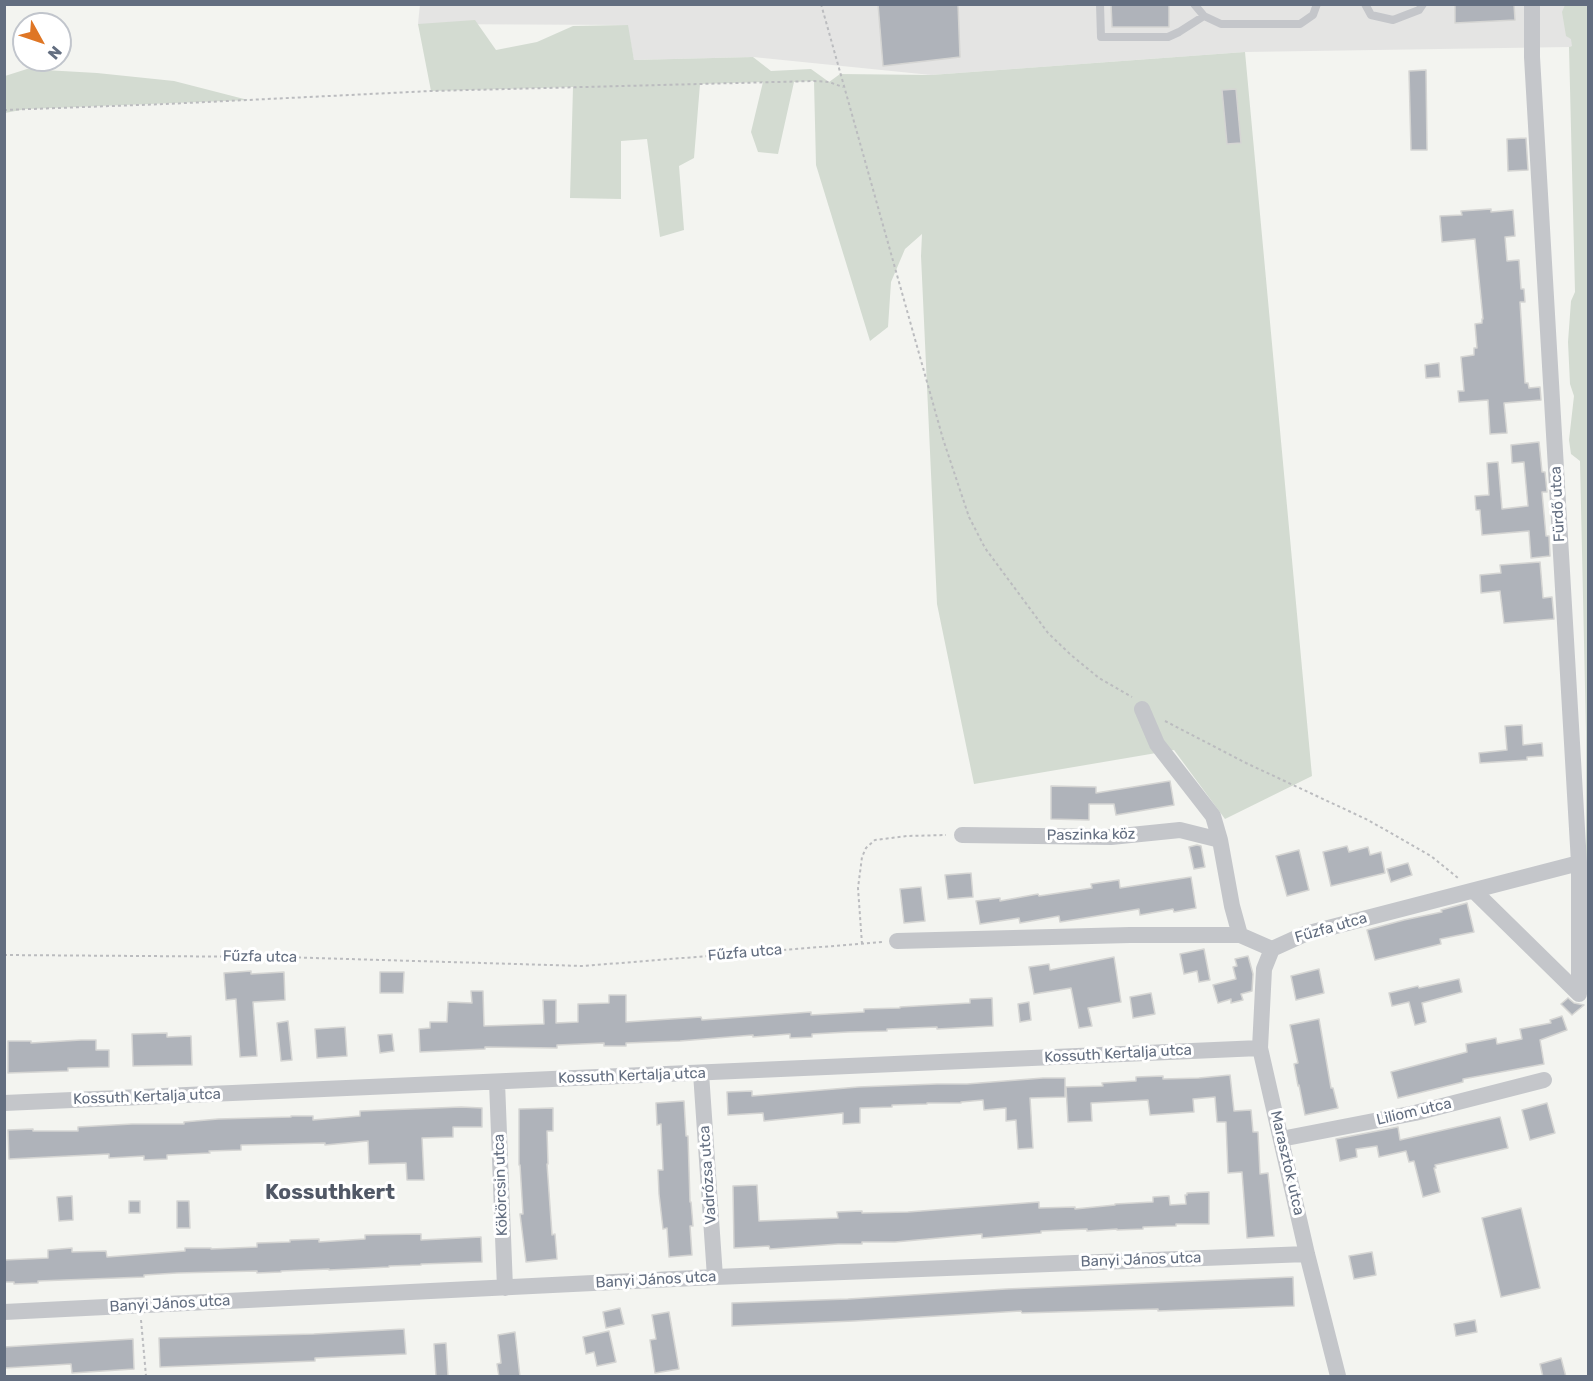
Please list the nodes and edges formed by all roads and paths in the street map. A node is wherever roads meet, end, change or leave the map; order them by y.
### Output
1 (821, 4) edge
2 (1100, 4) edge
3 (1194, 4) edge
4 (1317, 4) edge
5 (1365, 4) edge
6 (1423, 4) edge
7 (1532, 4) edge
8 (1204, 16) junction
9 (843, 87) junction
10 (4, 110) edge
11 (1142, 709) junction
12 (962, 835) joint
13 (1220, 840) junction
14 (1580, 863) junction
15 (1474, 891) junction
16 (1240, 934) junction
17 (897, 941) joint
18 (862, 944) junction
19 (1272, 949) junction
20 (4, 955) edge
21 (1584, 994) edge
22 (1260, 1048) junction
23 (701, 1073) junction
24 (1544, 1080) dead end
25 (497, 1082) junction
26 (4, 1103) edge
27 (1281, 1139) junction
28 (1307, 1254) junction
29 (715, 1277) junction
30 (505, 1288) junction
31 (139, 1305) junction
32 (4, 1312) edge
33 (146, 1377) edge
34 (1338, 1377) edge

1 - 9 path
2 - 8 lane
3 - 8 lane
4 - 8 lane
5 - 6 lane
7 - 14 street, Fürdő utca
9 - 10 path
9 - 11 path
11 - 13 street
11 - 15 path
12 - 13 street, Paszinka köz
12 - 18 path
13 - 16 street
14 - 15 street, Fűzfa utca
14 - 21 street, Fürdő utca
15 - 19 street, Fűzfa utca
15 - 21 street
16 - 17 street
16 - 19 street
17 - 18 path, Fűzfa utca
18 - 20 path, Fűzfa utca
19 - 22 street, Marasztok utca
22 - 23 street, Kossuth Kertalja utca
22 - 27 street, Marasztok utca
23 - 25 street, Kossuth Kertalja utca
23 - 29 street, Vadrózsa utca
24 - 27 street, Liliom utca
25 - 26 street, Kossuth Kertalja utca
25 - 30 street, Kökörcsin utca
27 - 28 street, Marasztok utca
28 - 29 street, Banyi János utca
28 - 34 street, Marasztok utca
29 - 30 street, Banyi János utca
30 - 31 street, Banyi János utca
31 - 32 street, Banyi János utca
31 - 33 path

